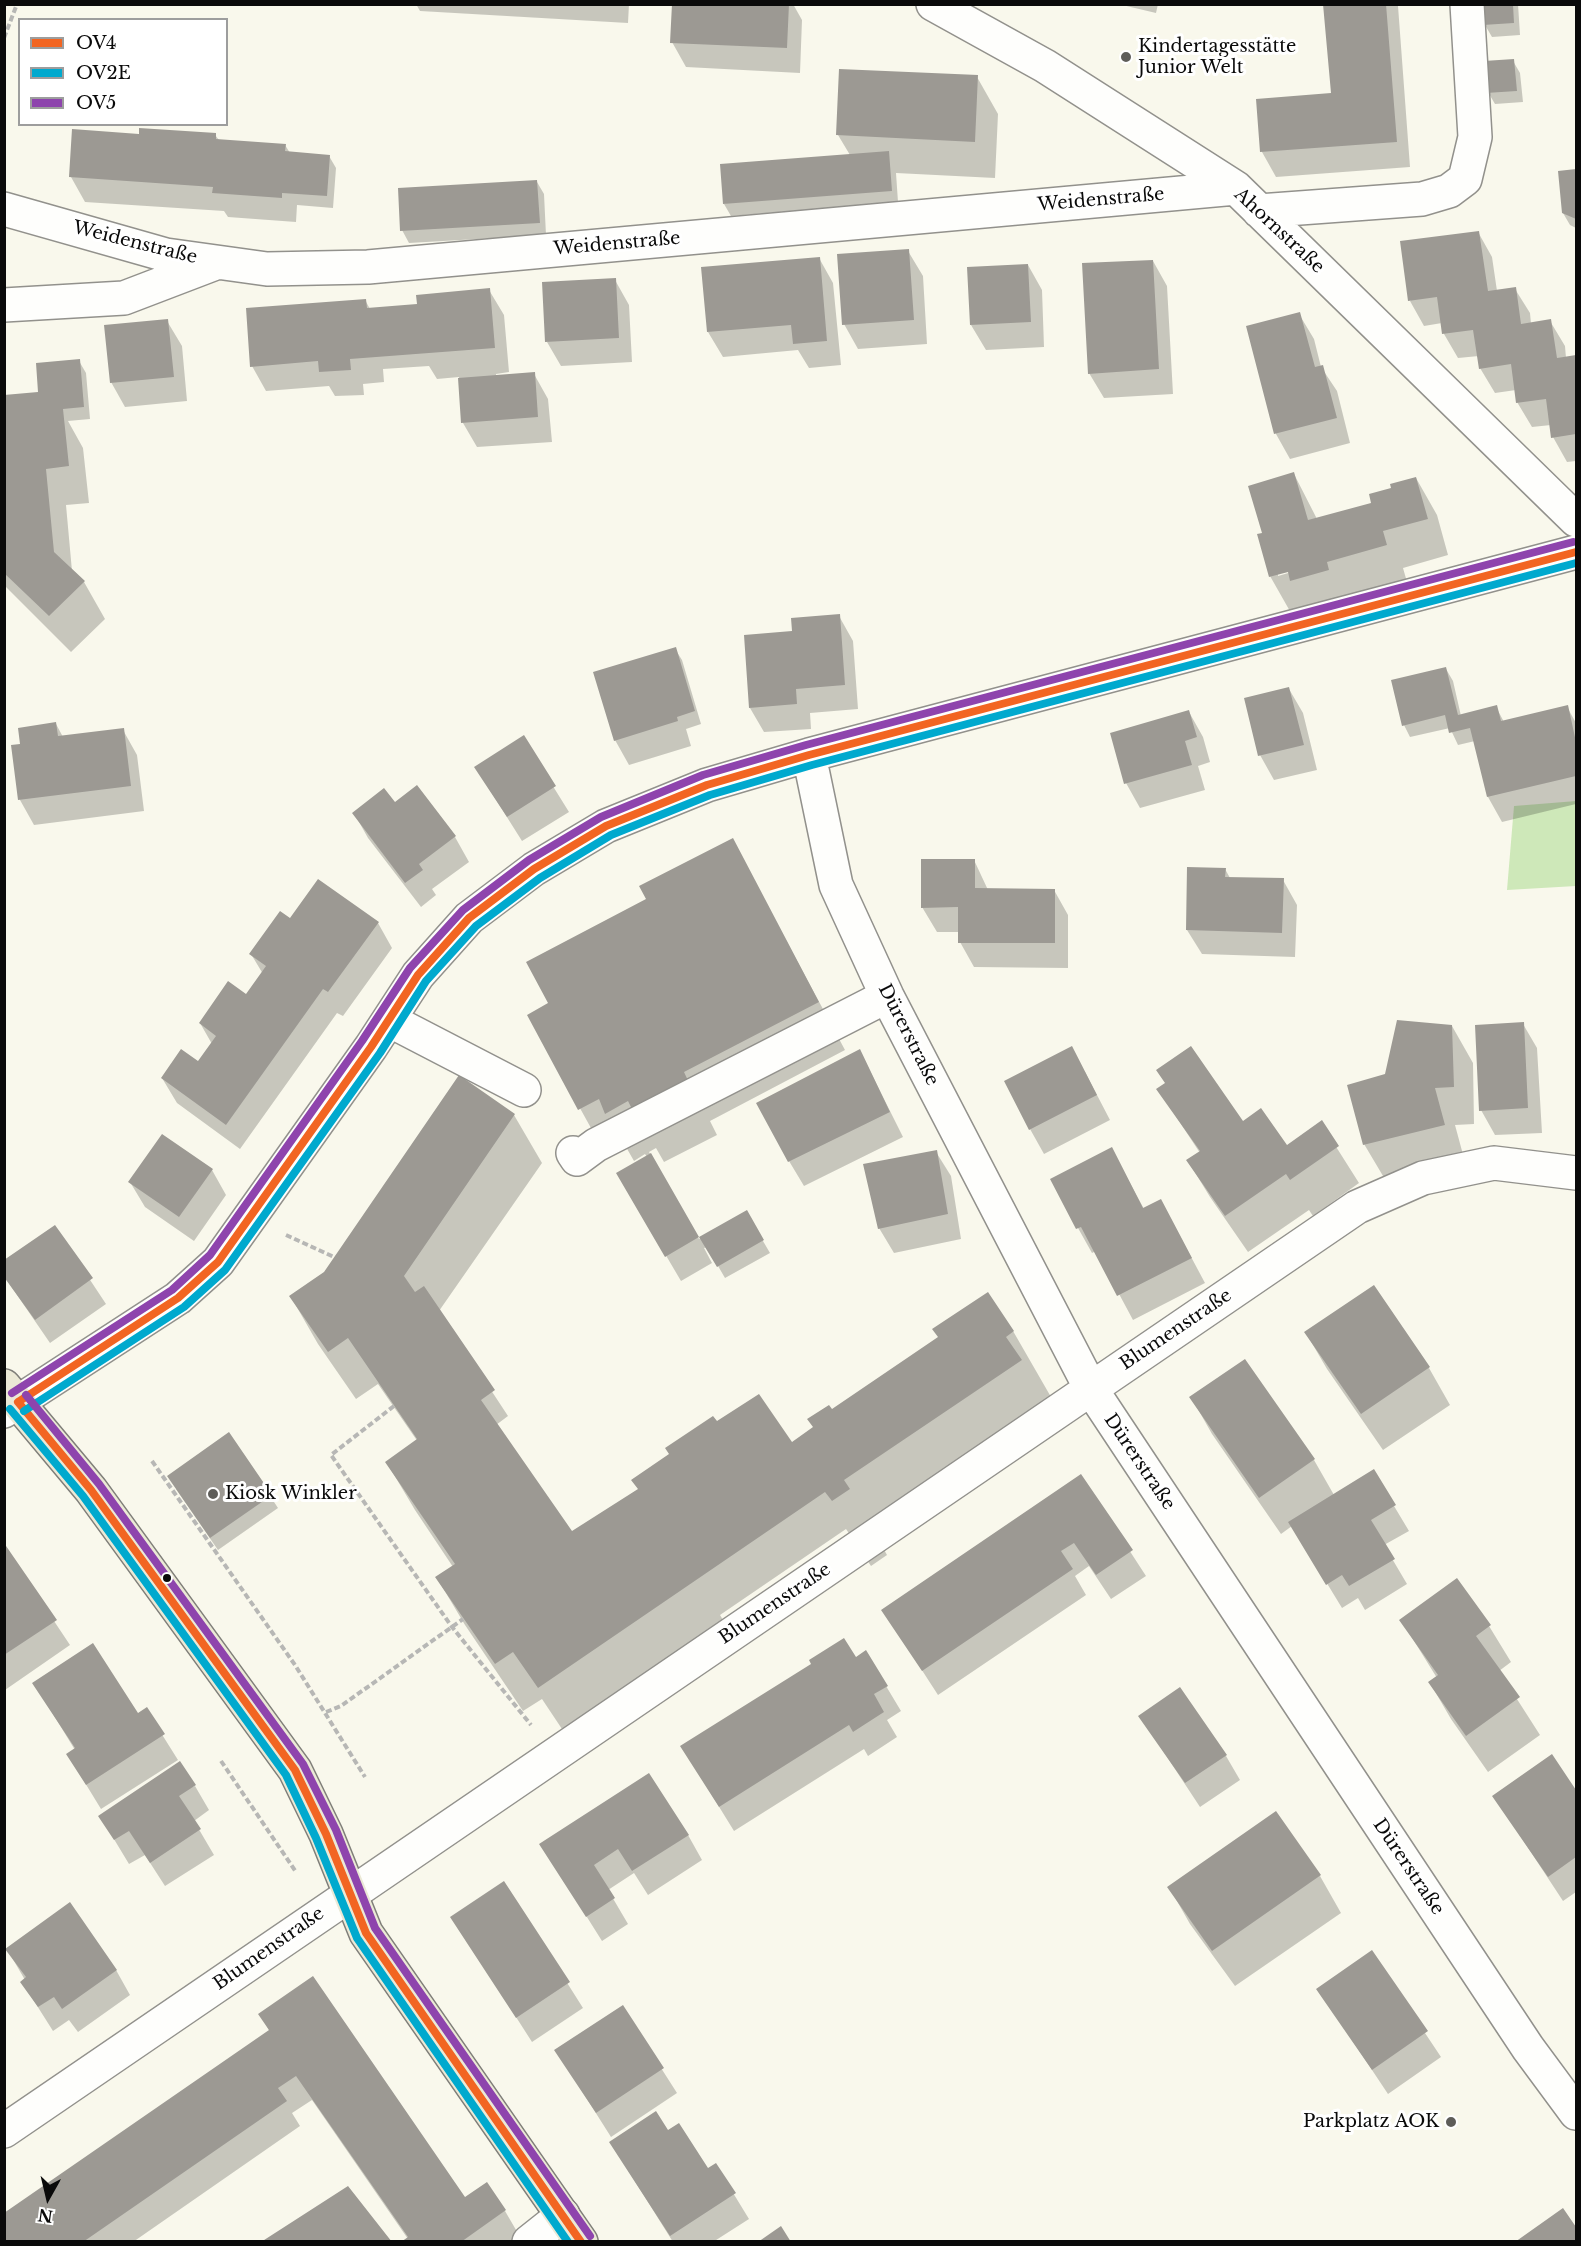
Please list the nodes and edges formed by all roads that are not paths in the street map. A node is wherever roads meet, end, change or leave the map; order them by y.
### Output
1 (933, 4) edge
2 (1467, 4) edge
3 (1236, 189) junction
4 (4, 209) edge
5 (1259, 210) junction
6 (218, 262) junction
7 (4, 305) edge
8 (1576, 520) edge
9 (1576, 552) edge
10 (809, 755) junction
11 (887, 996) junction
12 (389, 1020) junction
13 (524, 1090) dead end
14 (573, 1153) dead end
15 (1576, 1173) edge
16 (1091, 1389) junction
17 (9, 1399) edge
18 (349, 1895) junction
19 (1576, 2113) edge
20 (4, 2130) edge
21 (563, 2215) junction
22 (529, 2241) edge
23 (581, 2241) edge

1 - 3 street, Ahornstraße
2 - 5 street
3 - 5 street, Ahornstraße
3 - 6 street, Weidenstraße
4 - 6 street, Weidenstraße
5 - 8 street, Ahornstraße
6 - 7 street
9 - 10 street
10 - 11 street, Dürerstraße
10 - 12 street
11 - 14 street
11 - 16 street, Dürerstraße
12 - 13 street
12 - 17 street
15 - 16 street, Blumenstraße
16 - 18 street, Blumenstraße
16 - 19 street, Dürerstraße
17 - 18 main road
18 - 20 street, Blumenstraße
18 - 21 main road
21 - 22 street
21 - 23 main road

